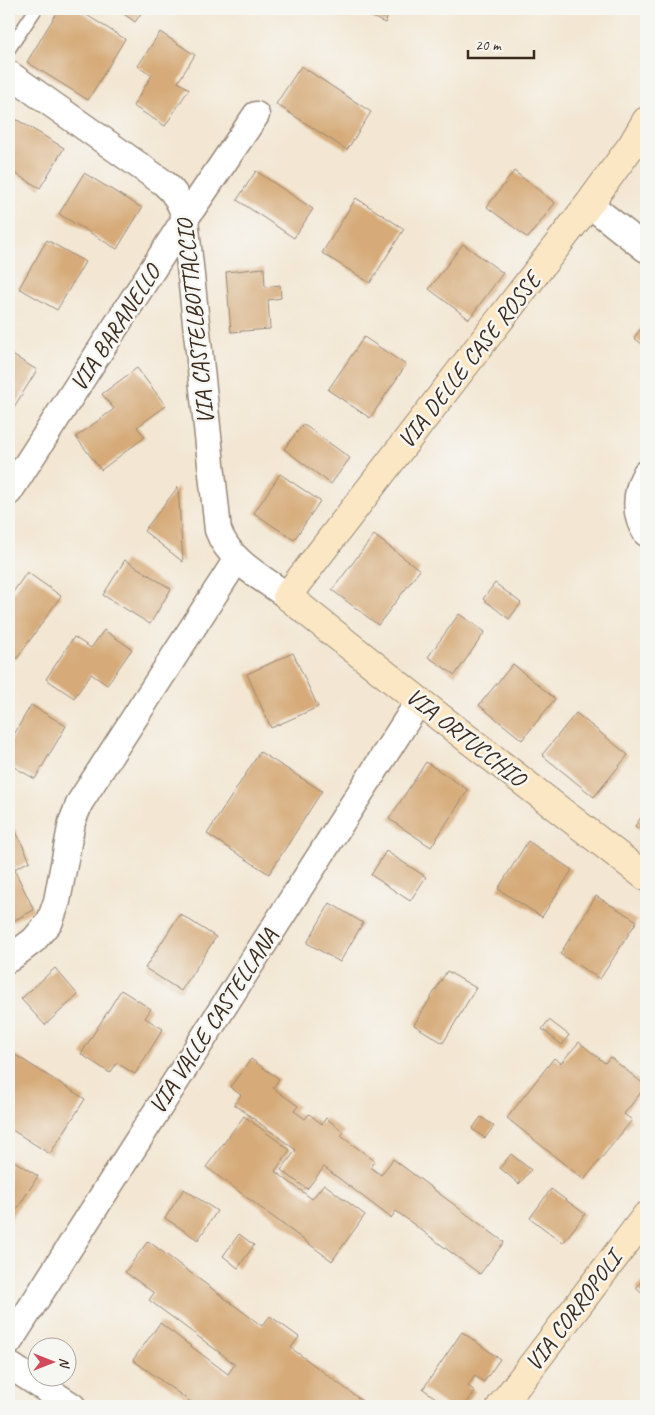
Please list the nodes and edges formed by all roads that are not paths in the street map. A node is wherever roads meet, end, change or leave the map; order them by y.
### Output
1 (36, 9) edge
2 (9, 50) edge
3 (9, 74) edge
4 (256, 115) dead end
5 (646, 121) edge
6 (589, 204) junction
7 (185, 219) junction
8 (646, 249) edge
9 (646, 473) edge
10 (9, 492) edge
11 (646, 533) edge
12 (236, 559) junction
13 (287, 596) junction
14 (419, 701) junction
15 (646, 877) edge
16 (9, 959) edge
17 (646, 1216) edge
18 (9, 1342) edge
19 (9, 1365) edge
20 (72, 1406) edge
21 (501, 1406) edge

1 - 2 lane
3 - 7 street, VIA CASTELBOTTACCIO
4 - 7 street, VIA BARANELLO
5 - 6 street, VIA DELLE CASE ROSSE
6 - 8 street
6 - 13 street, VIA DELLE CASE ROSSE
7 - 10 street, VIA BARANELLO
7 - 12 street, VIA CASTELBOTTACCIO
9 - 11 street
12 - 13 street, VIA CASTELBOTTACCIO
12 - 16 street
13 - 14 street, VIA ORTUCCHIO
14 - 15 street, VIA ORTUCCHIO
14 - 18 street, VIA VALLE CASTELLANA
17 - 21 street, VIA CORROPOLI
19 - 20 street

